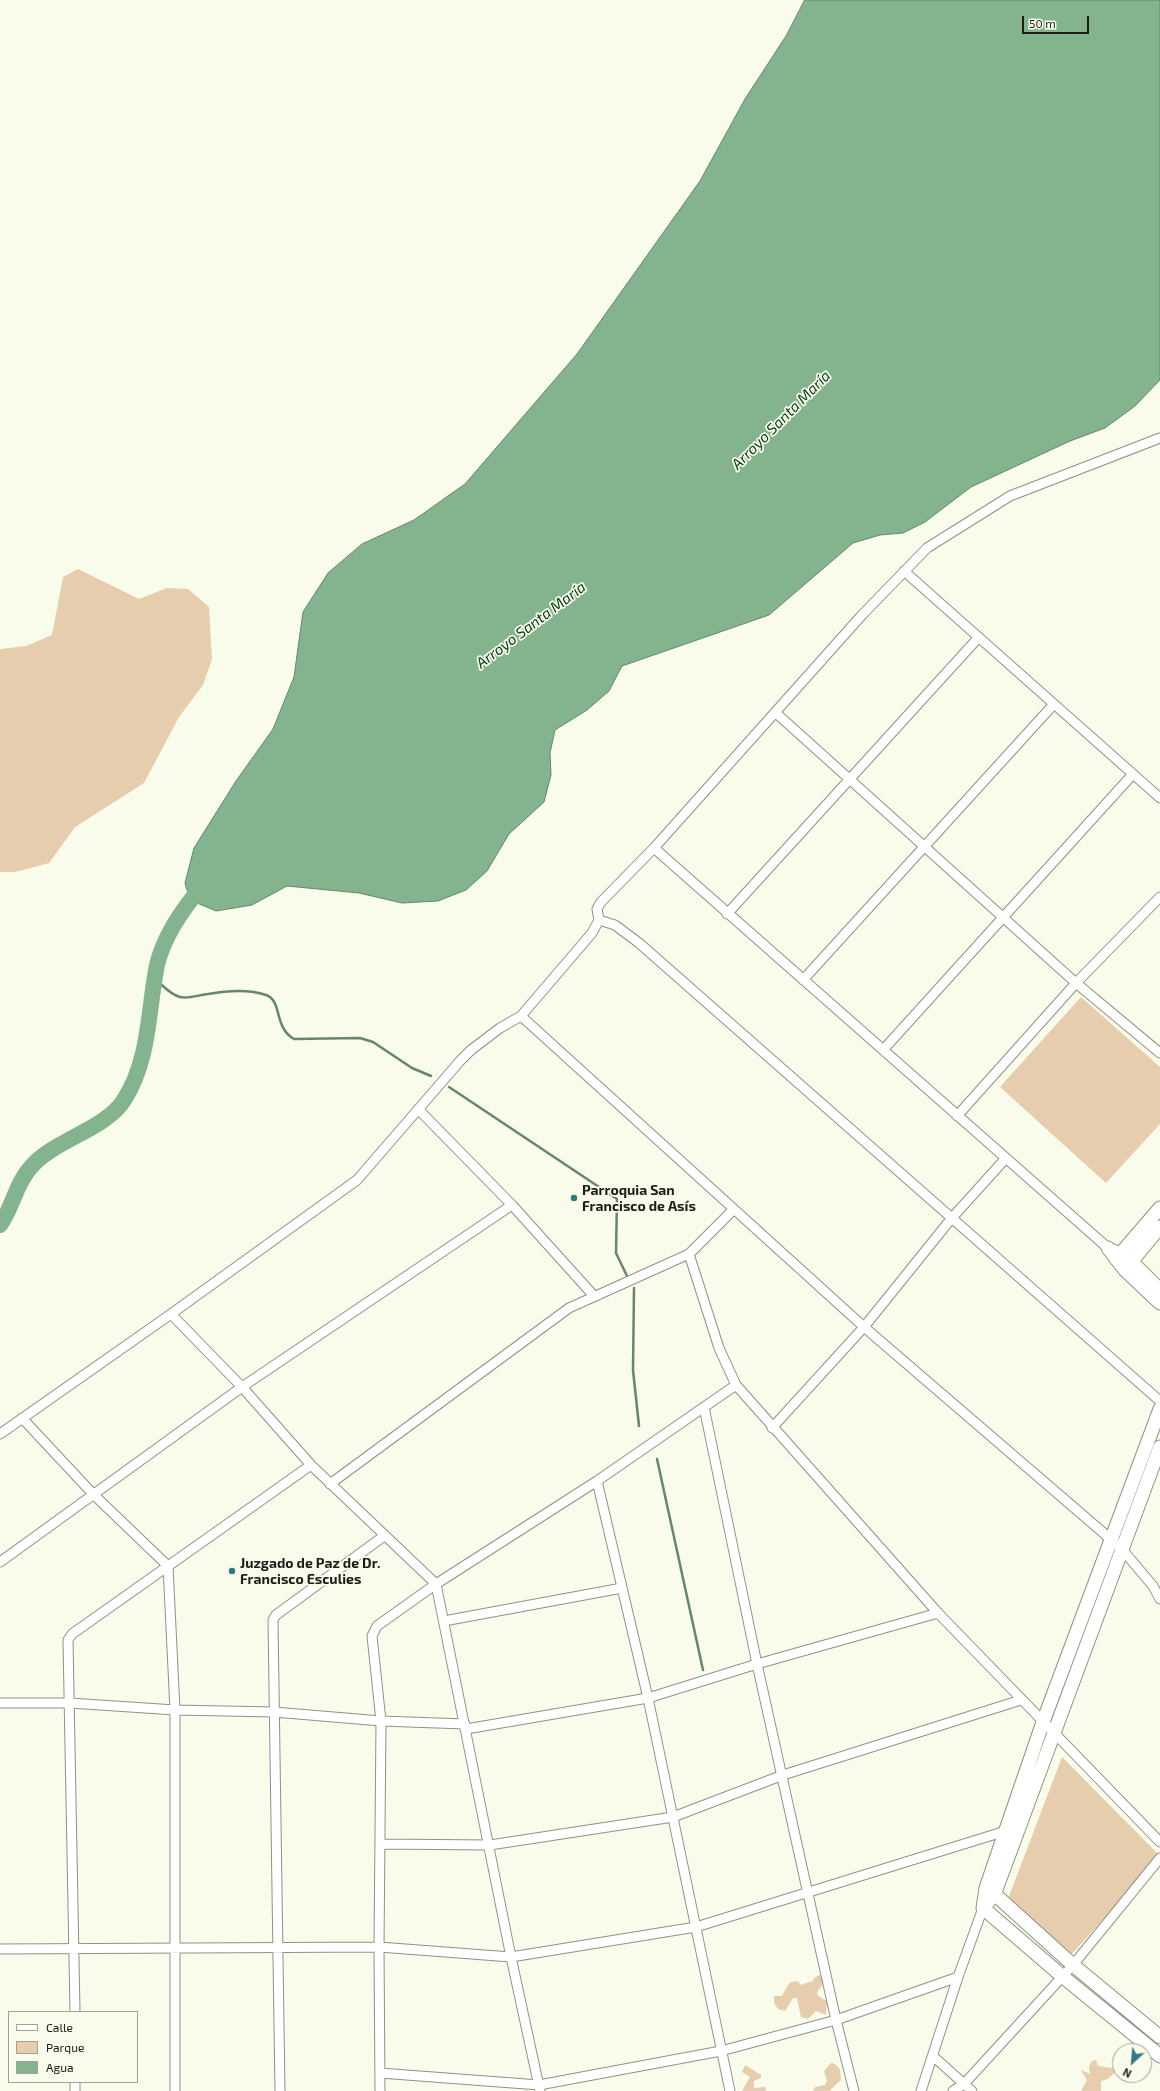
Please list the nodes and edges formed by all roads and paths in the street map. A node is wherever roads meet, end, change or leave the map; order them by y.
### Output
1 (1160, 438) edge
2 (904, 571) junction
3 (979, 637) junction
4 (1054, 704) junction
5 (776, 713) junction
6 (1133, 774) junction
7 (850, 780) junction
8 (1160, 798) edge
9 (654, 848) junction
10 (925, 848) junction
11 (1160, 897) edge
12 (727, 914) junction
13 (1002, 916) junction
14 (599, 920) junction
15 (803, 980) junction
16 (1076, 984) junction
17 (521, 1016) junction
18 (1158, 1048) edge
19 (883, 1050) junction
20 (418, 1109) junction
21 (956, 1116) junction
22 (1006, 1158) junction
23 (512, 1205) junction
24 (1160, 1208) edge
25 (733, 1210) junction
26 (952, 1219) junction
27 (1160, 1227) edge
28 (1108, 1248) joint
29 (689, 1254) junction
30 (1123, 1261) junction
31 (1160, 1290) edge
32 (594, 1296) junction
33 (1160, 1304) edge
34 (172, 1314) junction
35 (864, 1327) junction
36 (736, 1385) junction
37 (242, 1387) junction
38 (1160, 1401) edge
39 (704, 1407) junction
40 (1160, 1408) edge
41 (22, 1418) junction
42 (772, 1428) junction
43 (0, 1434) edge
44 (1160, 1447) edge
45 (311, 1466) junction
46 (597, 1481) junction
47 (330, 1484) junction
48 (93, 1494) junction
49 (384, 1536) junction
50 (1116, 1544) junction
51 (0, 1562) edge
52 (168, 1566) junction
53 (1156, 1583) edge
54 (436, 1584) junction
55 (622, 1588) junction
56 (1160, 1599) edge
57 (938, 1613) junction
58 (444, 1621) junction
59 (757, 1664) junction
60 (648, 1698) junction
61 (1021, 1700) junction
62 (0, 1703) edge
63 (70, 1703) junction
64 (175, 1710) junction
65 (274, 1712) junction
66 (380, 1721) junction
67 (1043, 1722) junction
68 (465, 1727) junction
69 (1054, 1732) junction
70 (782, 1775) junction
71 (673, 1816) junction
72 (1012, 1829) junction
73 (1160, 1842) edge
74 (380, 1844) junction
75 (490, 1845) junction
76 (1160, 1858) edge
77 (990, 1891) junction
78 (808, 1892) junction
79 (983, 1908) junction
80 (696, 1927) junction
81 (278, 1946) junction
82 (379, 1947) junction
83 (176, 1948) junction
84 (0, 1949) edge
85 (75, 1949) junction
86 (511, 1957) junction
87 (1073, 1965) junction
88 (1062, 1976) junction
89 (958, 1977) junction
90 (75, 2011) edge
91 (836, 2020) junction
92 (1160, 2037) edge
93 (721, 2052) junction
94 (1160, 2056) edge
95 (934, 2057) junction
96 (380, 2073) junction
97 (964, 2084) junction
98 (540, 2088) edge
99 (175, 2091) edge
100 (280, 2091) edge
101 (380, 2091) edge
102 (730, 2091) edge
103 (854, 2091) edge
104 (921, 2091) edge
105 (953, 2091) edge
106 (972, 2091) edge

1 - 2 street
2 - 3 street
2 - 5 street
3 - 4 street
3 - 7 street
4 - 6 street
4 - 10 street
5 - 7 street
5 - 9 street
6 - 8 street
6 - 13 street
7 - 10 street
7 - 12 street
9 - 12 street
9 - 14 street
10 - 13 street
10 - 15 street
11 - 16 street
12 - 15 street
13 - 16 street
13 - 19 street
14 - 17 street
14 - 26 street
15 - 19 street
16 - 18 street
16 - 21 street
17 - 20 street
17 - 25 street
19 - 21 street
20 - 23 street
20 - 34 street
21 - 22 street
22 - 26 street
22 - 28 street
23 - 32 street
23 - 37 street
24 - 30 street
25 - 29 street
25 - 35 street
26 - 35 street
26 - 38 street
27 - 30 street
28 - 30 street
29 - 32 street
29 - 36 street
30 - 31 street
30 - 33 street
32 - 47 street
34 - 37 street
34 - 41 street
35 - 42 street
35 - 50 street
36 - 39 street
36 - 42 street
37 - 45 street
37 - 48 street
39 - 46 street
39 - 59 street
40 - 50 street
41 - 43 street
41 - 48 street
42 - 57 street
44 - 50 street
45 - 47 street
45 - 52 street
46 - 54 street
46 - 55 street
47 - 49 street
48 - 51 street
48 - 52 street
49 - 54 street
49 - 65 street
50 - 53 street
50 - 67 street
50 - 69 street
52 - 63 street
52 - 64 street
53 - 56 street
54 - 58 street
54 - 66 street
55 - 58 street
55 - 60 street
57 - 59 street
57 - 61 street
58 - 68 street
59 - 60 street
59 - 70 street
60 - 68 street
60 - 71 street
61 - 67 street
61 - 70 street
62 - 63 street
63 - 64 street
63 - 85 street
64 - 65 street
64 - 83 street
65 - 66 street
65 - 81 street
66 - 68 street
66 - 74 street
67 - 69 street
67 - 72 street
68 - 75 street
69 - 72 street
69 - 73 street
70 - 71 street
70 - 78 street
71 - 75 street
71 - 80 street
72 - 77 street
72 - 78 street
74 - 75 street
74 - 82 street
75 - 86 street
76 - 87 street
77 - 79 street
77 - 87 street
78 - 80 street
78 - 91 street
79 - 88 street
79 - 89 street
80 - 86 street
80 - 93 street
81 - 82 street
81 - 83 street
81 - 100 street
82 - 86 street
82 - 96 street
83 - 85 street
83 - 99 street
84 - 85 street
85 - 90 street
86 - 98 street
87 - 88 street
87 - 92 street
88 - 94 street
88 - 97 street
89 - 91 street
89 - 95 street
91 - 93 street
91 - 103 street
93 - 98 street
93 - 102 street
95 - 97 street
95 - 104 street
96 - 98 street
96 - 101 street
97 - 105 street
97 - 106 street

